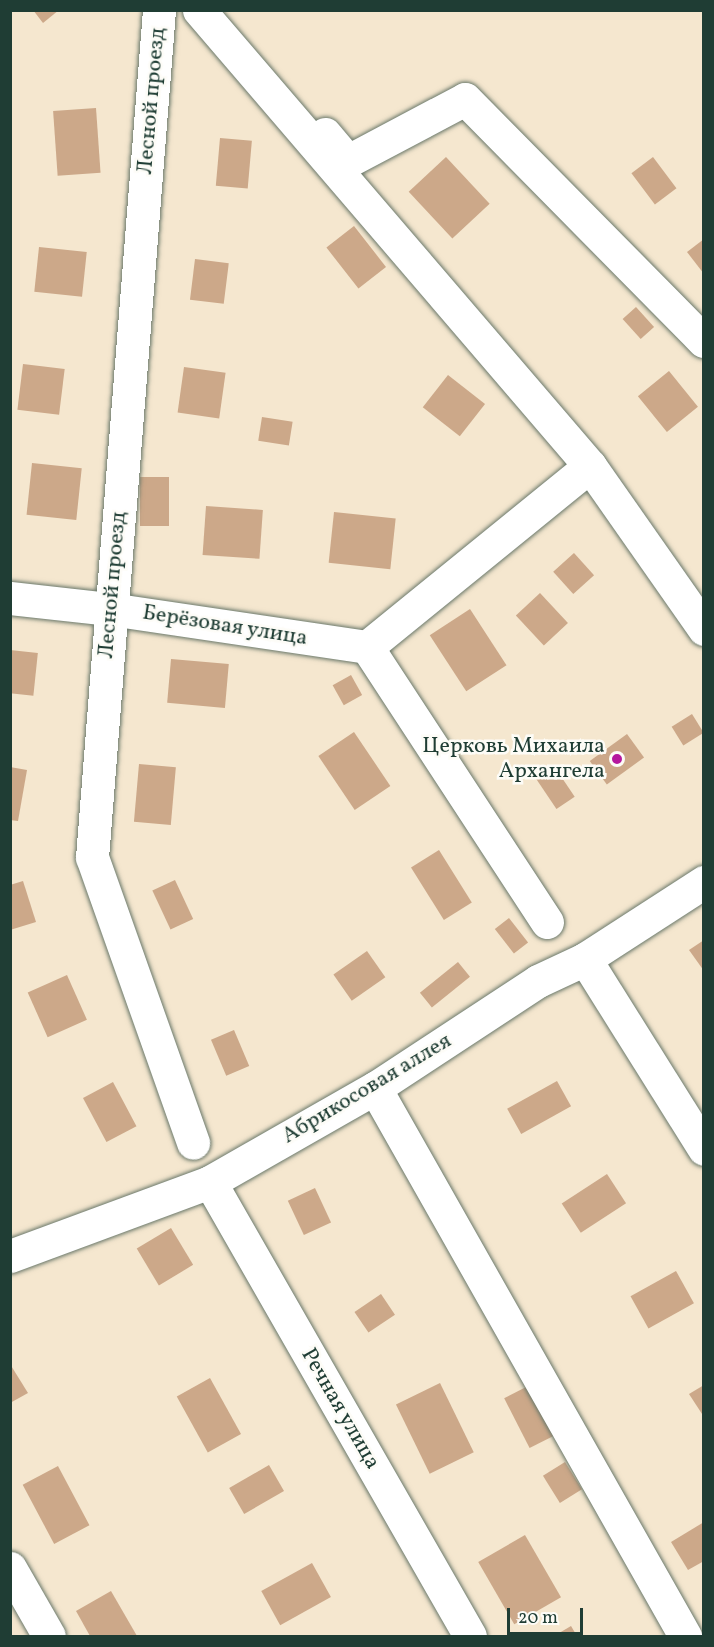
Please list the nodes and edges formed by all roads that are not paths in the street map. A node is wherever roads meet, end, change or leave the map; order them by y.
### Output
1 (159, 10) edge
2 (199, 10) edge
3 (218, 10) edge
4 (704, 341) edge
5 (590, 466) junction
6 (10, 598) edge
7 (110, 609) junction
8 (704, 629) edge
9 (367, 647) junction
10 (704, 882) edge
11 (547, 922) dead end
12 (585, 959) junction
13 (375, 1088) junction
14 (193, 1143) dead end
15 (704, 1149) edge
16 (210, 1182) junction
17 (10, 1256) edge
18 (10, 1568) edge
19 (49, 1636) edge
20 (470, 1636) edge
21 (685, 1636) edge

1 - 7 street, Лесной проезд
2 - 5 street
3 - 4 street
5 - 8 street
5 - 9 street
6 - 7 street, Берёзовая улица
7 - 9 street, Берёзовая улица
7 - 14 street, Лесной проезд
9 - 11 street
10 - 12 street, Абрикосовая аллея
12 - 13 street, Абрикосовая аллея
12 - 15 street
13 - 16 street, Абрикосовая аллея
13 - 21 street
16 - 17 street, Абрикосовая аллея
16 - 20 street, Речная улица
18 - 19 street

